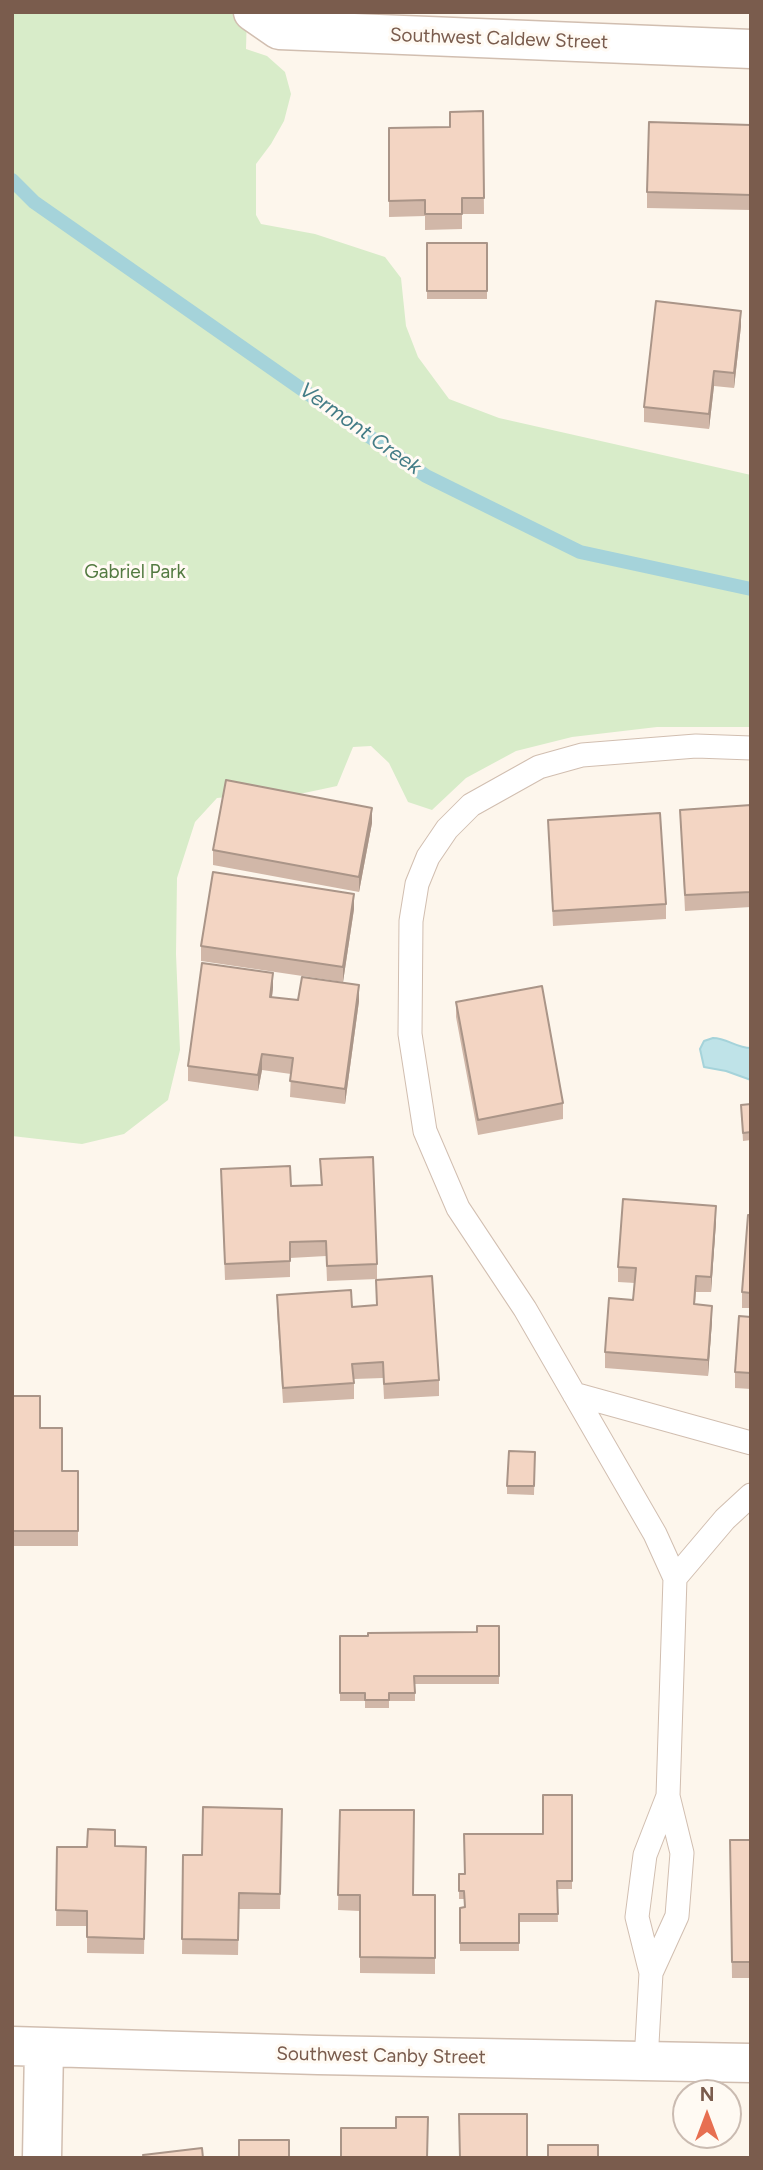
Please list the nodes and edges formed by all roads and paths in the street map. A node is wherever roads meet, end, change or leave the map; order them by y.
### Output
1 (253, 12) edge
2 (751, 49) edge
3 (751, 748) edge
4 (574, 1394) junction
5 (751, 1443) edge
6 (751, 1496) edge
7 (676, 1578) junction
8 (668, 1796) junction
9 (651, 1973) junction
10 (28, 2046) edge
11 (646, 2061) junction
12 (751, 2063) edge
13 (42, 2158) edge

1 - 2 street, Southwest Caldew Street
3 - 4 lane
4 - 5 lane
4 - 7 lane
6 - 7 lane
7 - 8 lane
8 - 9 lane
8 - 9 lane
9 - 11 lane
10 - 11 street, Southwest Canby Street
10 - 13 street
11 - 12 street, Southwest Canby Street

